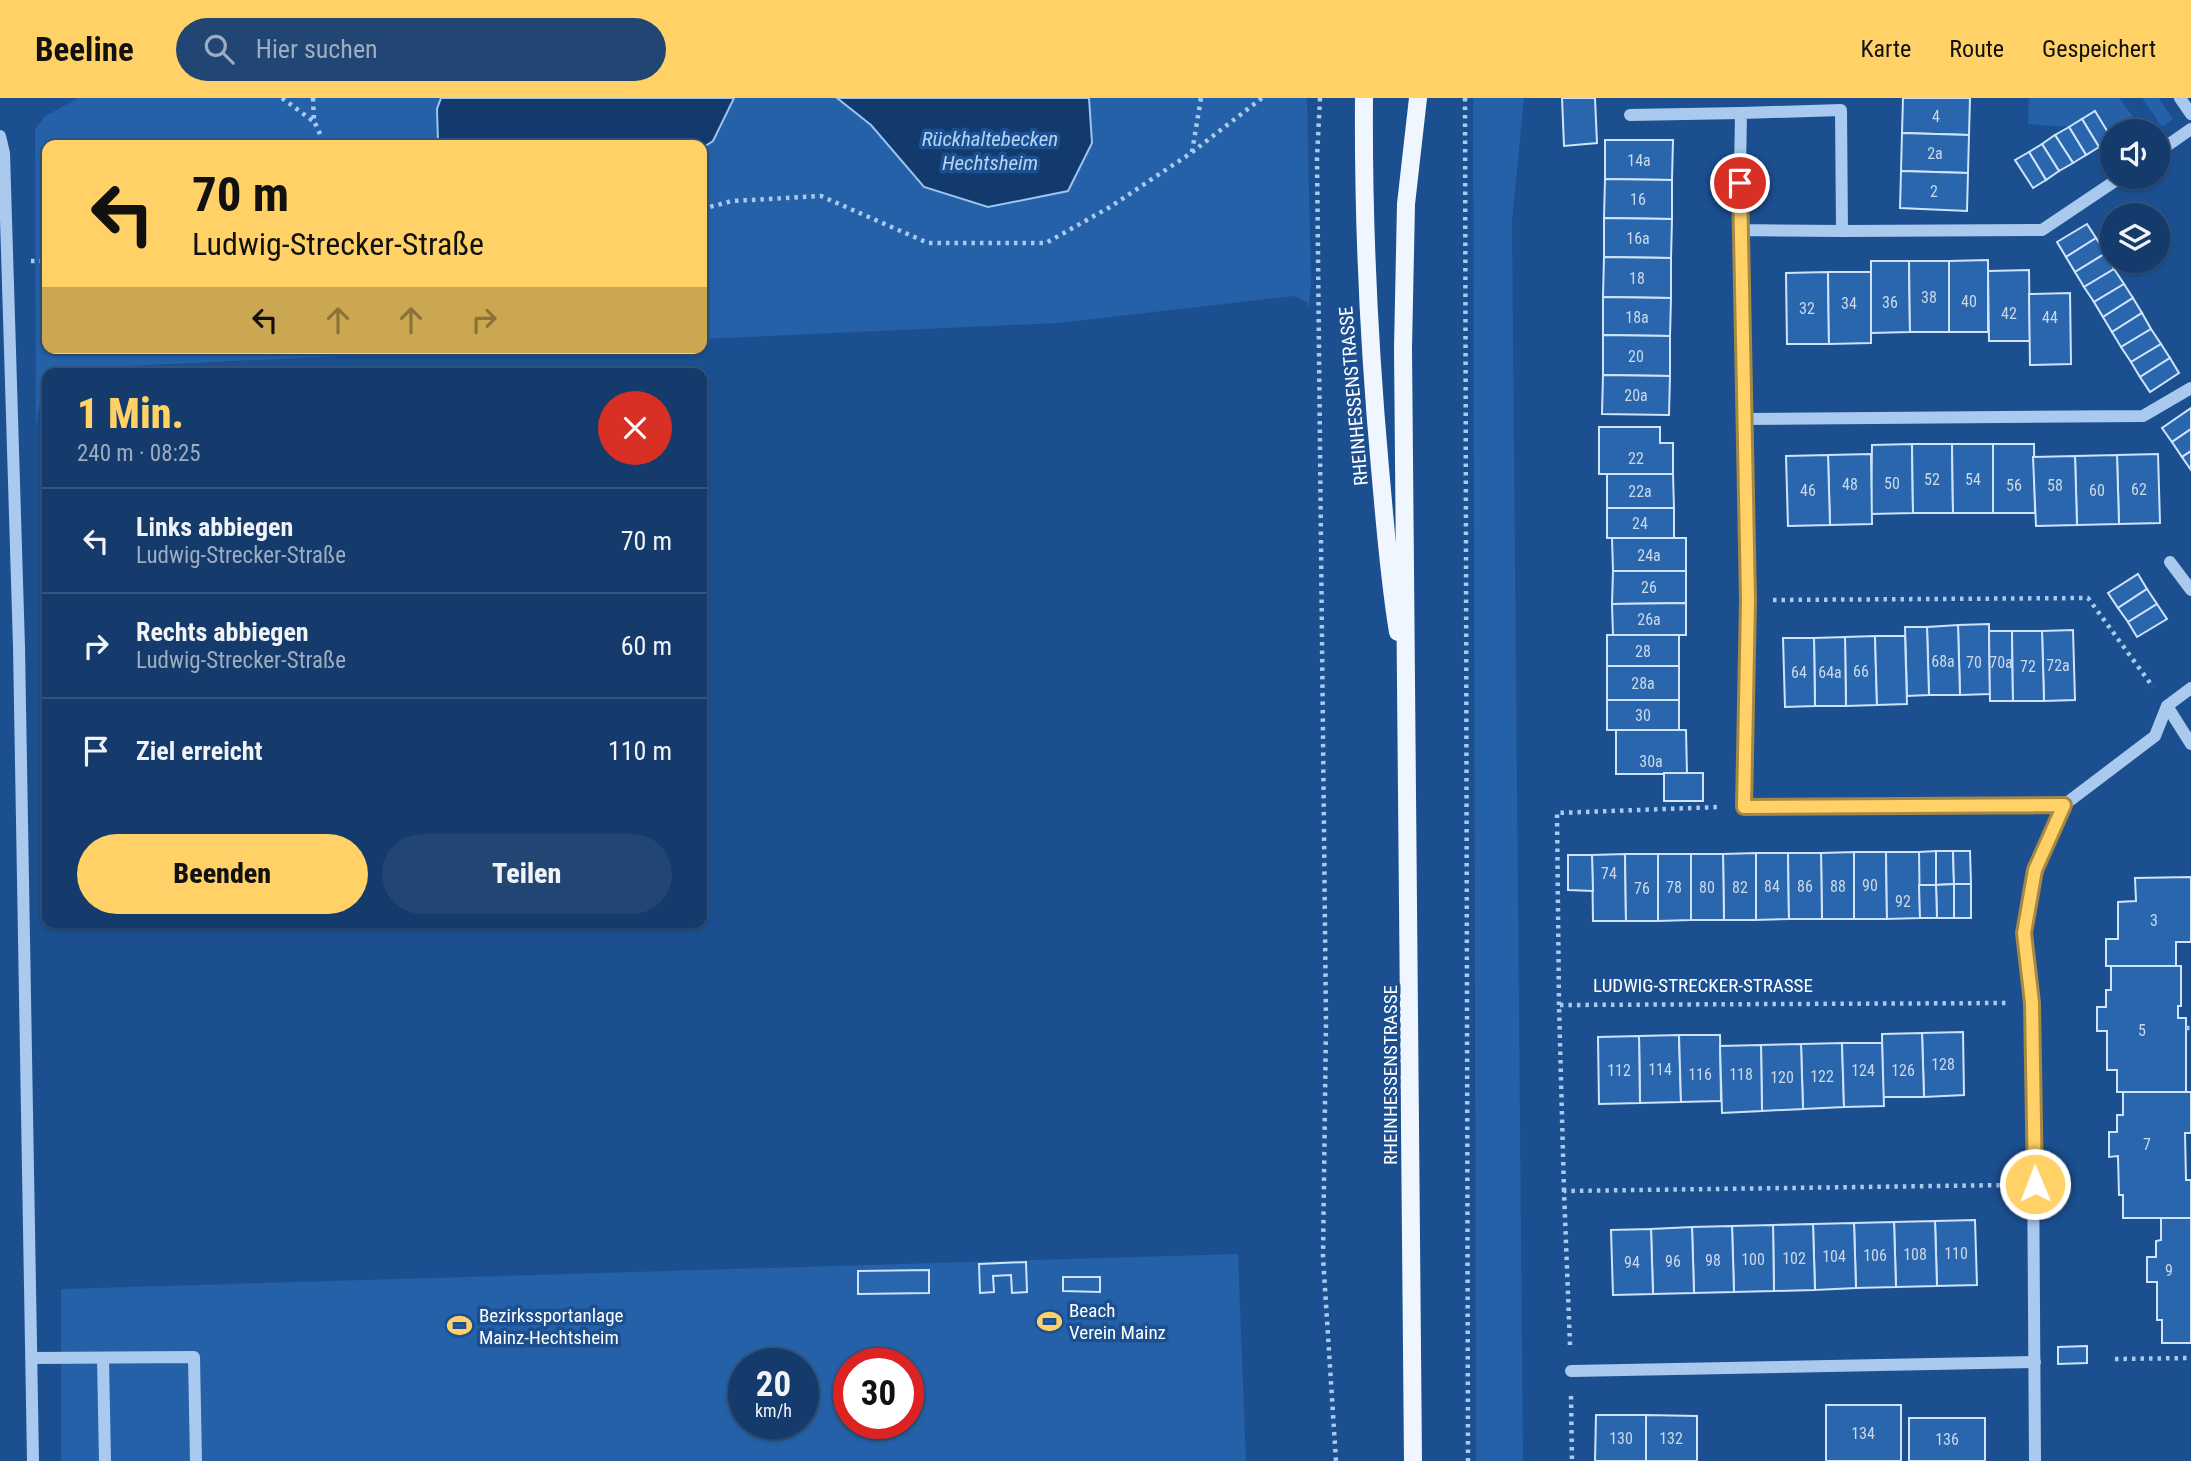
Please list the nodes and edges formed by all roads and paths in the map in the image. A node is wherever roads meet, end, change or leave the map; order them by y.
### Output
1 (282, 98) edge
2 (313, 98) edge
3 (1201, 98) edge
4 (1262, 98) edge
5 (1320, 98) edge
6 (1364, 98) edge
7 (1418, 98) edge
8 (1465, 98) edge
9 (2180, 98) edge
10 (1741, 113) junction
11 (2191, 114) edge
12 (1630, 116) dead end
13 (314, 121) junction
14 (2191, 129) edge
15 (0, 136) edge
16 (323, 140) edge
17 (2170, 144) edge
18 (1191, 153) junction
19 (2103, 189) edge
20 (707, 208) edge
21 (1739, 230) junction
22 (1842, 231) junction
23 (28, 261) dead end
24 (42, 261) edge
25 (2191, 388) edge
26 (1742, 419) junction
27 (2171, 562) dead end
28 (2191, 590) edge
29 (1748, 600) junction
30 (2191, 688) edge
31 (1408, 690) junction
32 (2167, 706) junction
33 (2191, 744) edge
34 (2064, 805) junction
35 (1744, 807) junction
36 (2032, 1003) junction
37 (1559, 1005) junction
38 (2035, 1184) junction
39 (1564, 1191) junction
40 (32, 1358) junction
41 (103, 1359) junction
42 (2115, 1359) dead end
43 (2191, 1359) edge
44 (2035, 1362) junction
45 (1571, 1371) junction
46 (33, 1461) edge
47 (105, 1461) edge
48 (196, 1461) edge
49 (1336, 1461) edge
50 (1413, 1461) edge
51 (1468, 1461) edge
52 (1572, 1461) edge
53 (2035, 1461) edge

1 - 13 path
2 - 13 path
3 - 18 path
4 - 18 path
5 - 49 path
6 - 31 main road, RHEINHESSENSTRASSE
7 - 31 main road, RHEINHESSENSTRASSE
8 - 51 path
9 - 11 street
10 - 12 street
10 - 21 street
10 - 22 street
13 - 16 path
14 - 17 street
15 - 40 street
18 - 20 path
19 - 22 street
21 - 22 street
21 - 26 street
23 - 24 path
25 - 26 street
26 - 29 street
27 - 28 street
29 - 32 path
29 - 35 street
30 - 32 street
31 - 50 main road, RHEINHESSENSTRASSE
32 - 33 street
32 - 34 street
34 - 35 street
34 - 36 street
35 - 37 path
36 - 37 path, LUDWIG-STRECKER-STRASSE
36 - 38 street
37 - 39 path
38 - 39 path
38 - 44 street
39 - 45 path
40 - 41 street
40 - 46 street
41 - 47 street
41 - 48 street
42 - 43 path
44 - 45 street
44 - 53 street
45 - 52 path

